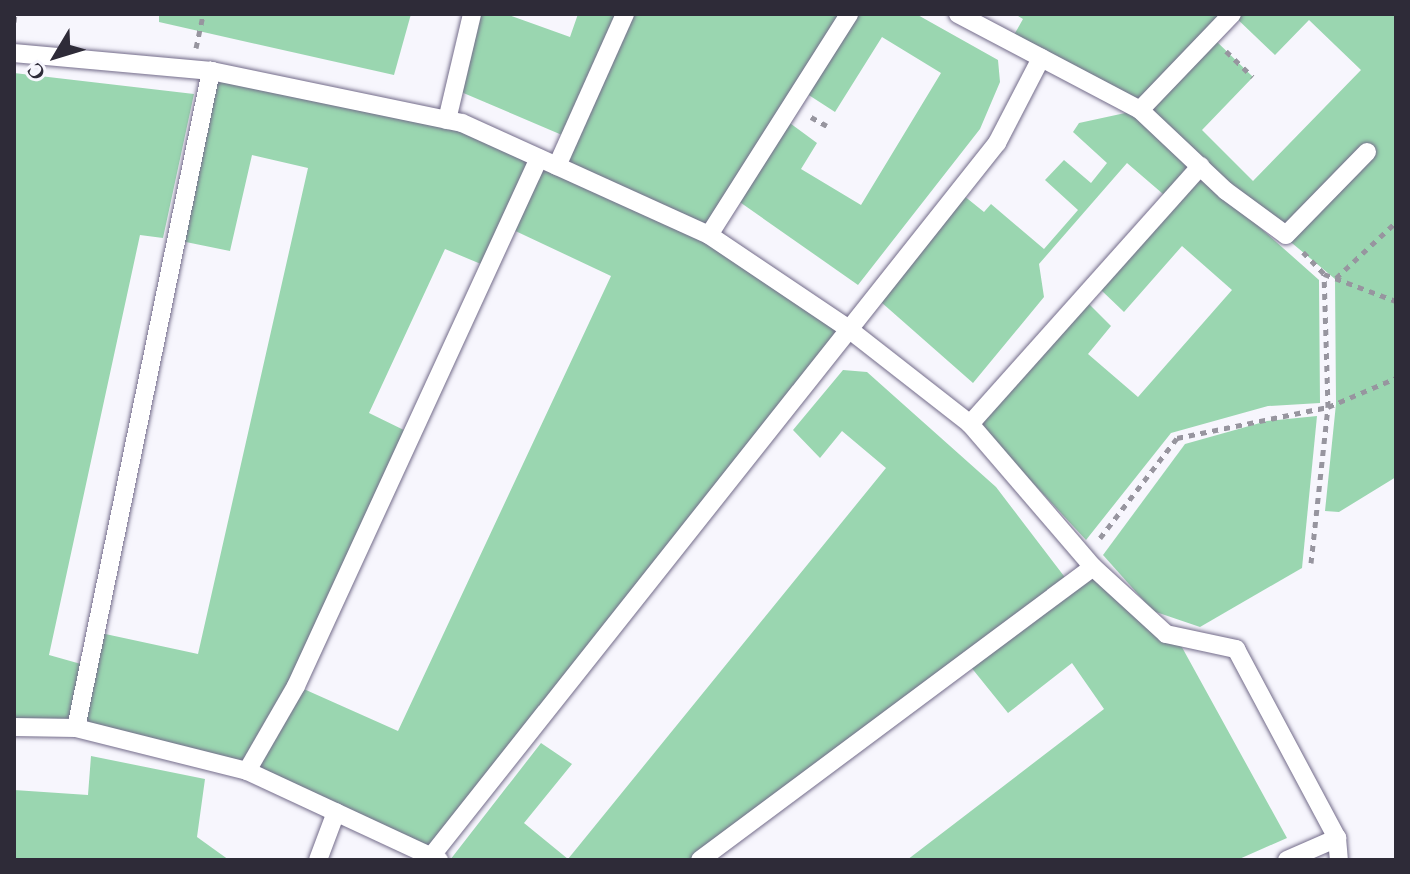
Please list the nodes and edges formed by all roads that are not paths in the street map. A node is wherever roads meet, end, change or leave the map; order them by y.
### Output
1 (472, 14) edge
2 (625, 14) edge
3 (849, 14) edge
4 (958, 14) edge
5 (1232, 14) edge
6 (14, 53) edge
7 (1041, 58) junction
8 (211, 71) junction
9 (1140, 110) junction
10 (447, 120) junction
11 (1367, 152) dead end
12 (539, 158) junction
13 (557, 166) junction
14 (1201, 166) junction
15 (709, 235) junction
16 (846, 327) junction
17 (970, 424) junction
18 (1089, 562) junction
19 (14, 727) edge
20 (76, 728) junction
21 (247, 771) junction
22 (336, 812) junction
23 (1337, 838) junction
24 (436, 857) edge
25 (318, 860) edge
26 (700, 860) edge
27 (1287, 860) edge
28 (1339, 860) edge

1 - 10 lane
2 - 13 lane
3 - 15 lane
4 - 7 lane
5 - 9 lane
6 - 8 lane
7 - 9 lane
7 - 16 lane
8 - 10 lane
8 - 20 lane
9 - 14 lane
10 - 12 lane
11 - 14 lane
12 - 13 lane
12 - 21 lane
13 - 15 lane
14 - 17 lane
15 - 16 lane
16 - 17 lane
16 - 24 lane
17 - 18 lane
18 - 23 lane
18 - 26 lane
19 - 20 lane
20 - 21 lane
21 - 22 lane
22 - 24 lane
22 - 25 lane
23 - 27 lane
23 - 28 lane

